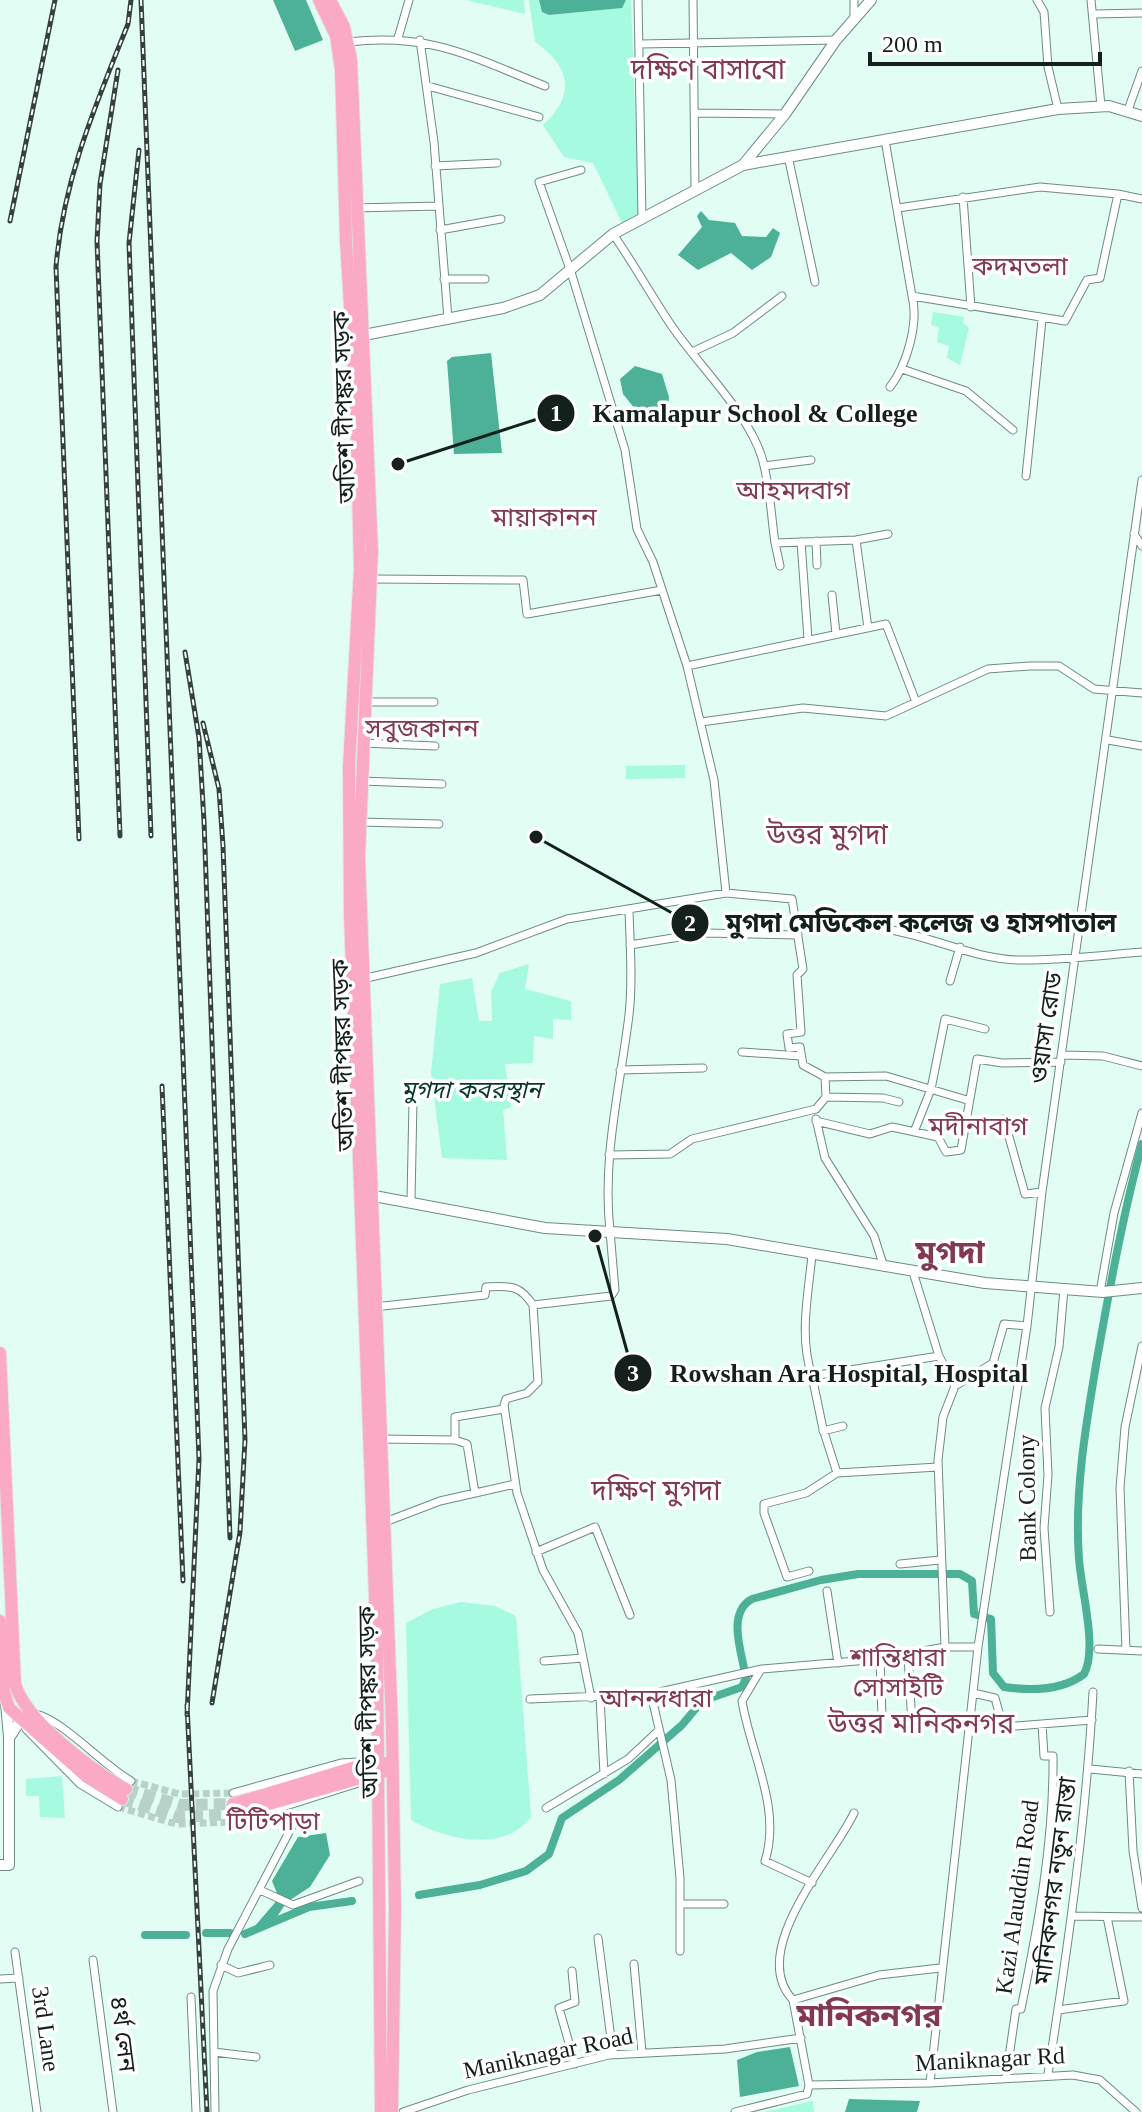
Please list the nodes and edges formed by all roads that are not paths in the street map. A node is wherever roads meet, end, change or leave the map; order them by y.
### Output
1 (319, 0) edge
2 (330, 0) edge
3 (409, 0) edge
4 (638, 0) edge
5 (693, 0) edge
6 (854, 0) edge
7 (871, 0) edge
8 (1037, 0) edge
9 (1091, 0) edge
10 (1142, 13) edge
11 (1094, 14) junction
12 (854, 20) junction
13 (398, 38) junction
14 (420, 40) junction
15 (836, 40) junction
16 (694, 42) junction
17 (342, 43) junction
18 (641, 44) junction
19 (1142, 71) edge
20 (428, 86) junction
21 (545, 86) dead end
22 (1101, 106) junction
23 (1058, 109) junction
24 (1128, 110) junction
25 (695, 113) junction
26 (785, 114) junction
27 (1142, 116) edge
28 (539, 117) dead end
29 (885, 140) junction
30 (788, 156) junction
31 (497, 163) dead end
32 (743, 165) junction
33 (435, 166) junction
34 (581, 170) dead end
35 (695, 189) junction
36 (1118, 194) junction
37 (963, 197) junction
38 (1142, 199) edge
39 (438, 206) junction
40 (355, 208) junction
41 (898, 208) junction
42 (642, 218) junction
43 (501, 219) dead end
44 (440, 230) junction
45 (613, 234) junction
46 (571, 272) junction
47 (444, 279) junction
48 (485, 279) dead end
49 (815, 282) dead end
50 (782, 296) dead end
51 (912, 296) junction
52 (971, 307) junction
53 (448, 319) junction
54 (1042, 320) junction
55 (358, 336) junction
56 (692, 352) junction
57 (902, 369) junction
58 (890, 387) dead end
59 (1013, 430) dead end
60 (811, 460) dead end
61 (764, 466) junction
62 (1026, 476) dead end
63 (1142, 480) edge
64 (888, 534) dead end
65 (1134, 534) junction
66 (856, 540) junction
67 (816, 541) junction
68 (801, 542) junction
69 (775, 543) junction
70 (1142, 546) edge
71 (817, 565) dead end
72 (780, 566) dead end
73 (372, 579) junction
74 (662, 590) junction
75 (832, 595) dead end
76 (868, 628) junction
77 (836, 634) junction
78 (808, 639) junction
79 (687, 666) junction
80 (1113, 692) junction
81 (1142, 693) edge
82 (366, 702) junction
83 (434, 702) dead end
84 (916, 702) junction
85 (701, 722) junction
86 (1108, 740) junction
87 (363, 743) junction
88 (435, 746) dead end
89 (1142, 746) edge
90 (361, 781) junction
91 (442, 784) dead end
92 (360, 822) junction
93 (439, 824) dead end
94 (726, 893) junction
95 (629, 910) junction
96 (891, 930) dead end
97 (798, 935) junction
98 (630, 945) junction
99 (960, 947) junction
100 (1142, 952) edge
101 (1076, 955) junction
102 (356, 979) junction
103 (950, 981) dead end
104 (985, 1029) dead end
105 (742, 1052) dead end
106 (801, 1056) junction
107 (1062, 1058) junction
108 (1142, 1066) edge
109 (703, 1068) dead end
110 (620, 1070) junction
111 (825, 1077) junction
112 (931, 1089) junction
113 (826, 1097) junction
114 (967, 1100) junction
115 (413, 1101) dead end
116 (899, 1102) dead end
117 (816, 1109) junction
118 (1142, 1113) edge
119 (1004, 1119) dead end
120 (816, 1121) junction
121 (914, 1132) junction
122 (609, 1155) junction
123 (1042, 1192) junction
124 (369, 1195) junction
125 (411, 1200) junction
126 (610, 1231) junction
127 (812, 1255) junction
128 (884, 1267) junction
129 (913, 1272) junction
130 (1030, 1287) junction
131 (1142, 1288) edge
132 (1064, 1289) junction
133 (1102, 1292) junction
134 (533, 1305) junction
135 (374, 1307) junction
136 (1027, 1326) junction
137 (1142, 1346) edge
138 (0, 1353) edge
139 (939, 1356) junction
140 (812, 1376) junction
141 (955, 1386) junction
142 (504, 1409) junction
143 (843, 1426) dead end
144 (823, 1431) junction
145 (381, 1439) junction
146 (455, 1440) junction
147 (376, 1456) junction
148 (938, 1467) junction
149 (837, 1473) junction
150 (515, 1484) junction
151 (475, 1493) junction
152 (385, 1522) junction
153 (536, 1552) junction
154 (940, 1562) junction
155 (900, 1564) dead end
156 (809, 1571) dead end
157 (827, 1591) dead end
158 (1050, 1612) dead end
159 (630, 1615) dead end
160 (0, 1621) edge
161 (945, 1647) junction
162 (978, 1647) junction
163 (1098, 1649) dead end
164 (1126, 1650) junction
165 (1142, 1651) edge
166 (908, 1655) junction
167 (583, 1658) junction
168 (880, 1659) junction
169 (544, 1661) dead end
170 (838, 1663) junction
171 (758, 1670) junction
172 (1093, 1692) dead end
173 (973, 1693) junction
174 (651, 1694) junction
175 (595, 1697) junction
176 (530, 1699) dead end
177 (6, 1703) junction
178 (33, 1714) junction
179 (837, 1719) dead end
180 (1092, 1720) junction
181 (20, 1721) junction
182 (1042, 1724) junction
183 (912, 1725) dead end
184 (385, 1726) junction
185 (659, 1733) junction
186 (4, 1738) edge
187 (380, 1768) junction
188 (1090, 1769) junction
189 (1129, 1771) junction
190 (604, 1774) junction
191 (1142, 1774) edge
192 (1131, 1802) junction
193 (1142, 1803) edge
194 (234, 1808) joint
195 (546, 1808) dead end
196 (854, 1813) dead end
197 (298, 1815) dead end
198 (1137, 1849) edge
199 (0, 1865) edge
200 (359, 1881) dead end
201 (812, 1883) junction
202 (260, 1890) junction
203 (680, 1904) junction
204 (724, 1904) dead end
205 (1142, 1908) edge
206 (1074, 1916) junction
207 (1107, 1917) junction
208 (1142, 1917) edge
209 (598, 1938) dead end
210 (680, 1951) dead end
211 (15, 1952) dead end
212 (93, 1960) dead end
213 (634, 1964) dead end
214 (221, 1965) junction
215 (270, 1965) dead end
216 (940, 1968) junction
217 (572, 1971) dead end
218 (19, 1978) junction
219 (0, 1979) edge
220 (191, 1997) dead end
221 (793, 2000) junction
222 (1058, 2010) junction
223 (801, 2038) junction
224 (214, 2052) junction
225 (642, 2052) junction
226 (613, 2054) junction
227 (256, 2057) dead end
228 (575, 2064) junction
229 (1048, 2074) junction
230 (1006, 2077) junction
231 (930, 2083) junction
232 (809, 2085) junction
233 (37, 2112) edge
234 (113, 2112) edge
235 (196, 2112) edge
236 (215, 2112) edge
237 (381, 2112) edge
238 (392, 2112) edge
239 (403, 2112) edge
240 (735, 2112) edge
241 (1136, 2112) edge

1 - 17 main road, অতিশ দীপঙ্কর সড়ক
2 - 17 main road, অতিশ দীপঙ্কর সড়ক
3 - 13 street
4 - 18 street
5 - 16 street
6 - 12 street
7 - 12 street
8 - 23 street
9 - 11 street
10 - 11 street
11 - 22 street
12 - 15 street
13 - 14 street
13 - 17 street
14 - 20 street
14 - 21 street
15 - 16 street
15 - 26 street
16 - 18 street
16 - 25 street
17 - 40 main road, অতিশ দীপঙ্কর সড়ক
17 - 55 main road, অতিশ দীপঙ্কর সড়ক
18 - 42 street
19 - 24 street
20 - 28 street
20 - 33 street
22 - 23 street
22 - 24 street
23 - 29 street
24 - 27 street
25 - 26 street
25 - 35 street
26 - 32 street
29 - 30 street
29 - 41 street
30 - 32 street
30 - 49 street
31 - 33 street
32 - 35 street
33 - 39 street
34 - 46 street
35 - 42 street
36 - 37 street
36 - 38 street
36 - 54 street
37 - 41 street
37 - 52 street
39 - 40 street
39 - 44 street
40 - 55 main road, অতিশ দীপঙ্কর সড়ক
41 - 51 street
42 - 45 street
43 - 44 street
44 - 47 street
45 - 46 street
45 - 56 street
46 - 53 street
46 - 74 street
47 - 48 street
47 - 53 street
50 - 56 street
51 - 52 street
51 - 57 street
52 - 54 street
53 - 55 street
54 - 62 street
55 - 73 main road, অতিশ দীপঙ্কর সড়ক
55 - 102 main road, অতিশ দীপঙ্কর সড়ক
56 - 61 street
57 - 58 street
57 - 59 street
60 - 61 street
61 - 69 street
63 - 65 street, ওয়াসা রোড
64 - 66 street
65 - 70 street
65 - 80 street, ওয়াসা রোড
66 - 67 street
66 - 76 street
67 - 68 street
67 - 71 street
68 - 69 street
68 - 78 street
69 - 72 street
73 - 74 street
73 - 82 main road, অতিশ দীপঙ্কর সড়ক
74 - 79 street
75 - 77 street
76 - 77 street
76 - 84 street
77 - 78 street
78 - 79 street
79 - 85 street
80 - 81 street
80 - 84 street
80 - 86 street, ওয়াসা রোড
82 - 83 street
82 - 87 main road, অতিশ দীপঙ্কর সড়ক
84 - 85 street
85 - 94 street
86 - 89 street
86 - 101 street, ওয়াসা রোড
87 - 88 street
87 - 90 main road, অতিশ দীপঙ্কর সড়ক
90 - 91 street
90 - 92 main road, অতিশ দীপঙ্কর সড়ক
92 - 93 street
92 - 102 main road, অতিশ দীপঙ্কর সড়ক
94 - 95 street
94 - 97 street
95 - 98 street
95 - 102 street
96 - 99 street
97 - 98 street
97 - 106 street
98 - 110 street
99 - 101 street
99 - 103 street
100 - 101 street
101 - 107 street, ওয়াসা রোড
102 - 124 main road, অতিশ দীপঙ্কর সড়ক
102 - 147 main road, অতিশ দীপঙ্কর সড়ক
104 - 112 street
105 - 106 street
106 - 111 street
107 - 108 street
107 - 114 street
107 - 123 street, ওয়াসা রোড
109 - 110 street
110 - 122 street
111 - 112 street
111 - 113 street
112 - 114 street
112 - 121 street
113 - 116 street
113 - 117 street
114 - 121 street
115 - 125 street
117 - 120 street
117 - 122 street
118 - 133 street
119 - 123 street
120 - 121 street
120 - 128 street
122 - 126 street
123 - 130 street, ওয়াসা রোড
124 - 125 street
124 - 135 main road, অতিশ দীপঙ্কর সড়ক
125 - 126 street
126 - 127 street
126 - 134 street
127 - 128 street
127 - 140 street
128 - 129 street
129 - 130 street
129 - 139 street
130 - 132 street
130 - 136 street, ওয়াসা রোড
131 - 133 street
132 - 133 street
132 - 158 street, Bank Colony
134 - 135 street
134 - 142 street
135 - 145 main road, অতিশ দীপঙ্কর সড়ক
136 - 141 street
136 - 162 street, ওয়াসা রোড
137 - 164 street
138 - 178 main road
139 - 140 street
139 - 141 street
140 - 144 street
141 - 148 street
142 - 146 street
142 - 150 street
143 - 144 street
144 - 149 street
145 - 146 street
145 - 147 main road, অতিশ দীপঙ্কর সড়ক
146 - 151 street
147 - 152 main road, অতিশ দীপঙ্কর সড়ক
147 - 184 main road, অতিশ দীপঙ্কর সড়ক
148 - 149 street
148 - 154 street
149 - 156 street
150 - 151 street
150 - 153 street
151 - 152 street
152 - 184 main road, অতিশ দীপঙ্কর সড়ক
153 - 159 street
153 - 167 street
154 - 155 street
154 - 161 street
157 - 170 street
160 - 177 main road
161 - 162 street
161 - 166 street
162 - 173 street
163 - 164 street
164 - 165 street
166 - 168 street
166 - 183 street
167 - 169 street
167 - 175 street
168 - 170 street
168 - 179 street
170 - 171 street
171 - 174 street
171 - 201 street
172 - 180 street, মানিকনগর নতুন রাস্তা
173 - 182 street
173 - 216 street
174 - 175 street
174 - 185 street
175 - 176 street
175 - 190 street
177 - 181 main road
177 - 186 street
178 - 181 main road
178 - 181 main road
180 - 182 street
180 - 188 street, মানিকনগর নতুন রাস্তা
181 - 186 street
182 - 230 street, Kazi Alauddin Road
184 - 187 main road, অতিশ দীপঙ্কর সড়ক
185 - 190 street
185 - 203 street
186 - 199 street
187 - 194 main road
187 - 194 street
187 - 237 main road, অতিশ দীপঙ্কর সড়ক
187 - 238 main road, অতিশ দীপঙ্কর সড়ক
188 - 189 street
188 - 206 street, মানিকনগর নতুন রাস্তা
189 - 191 street
189 - 192 street
190 - 195 street
192 - 193 street
192 - 198 street
196 - 201 street
197 - 202 street
198 - 205 street
200 - 202 street
201 - 221 street
202 - 214 street
203 - 204 street
203 - 210 street
206 - 207 street
206 - 222 street, মানিকনগর নতুন রাস্তা
207 - 208 street
207 - 222 street
209 - 226 street
211 - 218 street, 3rd Lane
212 - 234 street, ৪র্থ লেন
213 - 225 street
214 - 215 street
214 - 224 street
216 - 221 street
216 - 231 street
217 - 228 street
218 - 219 street
218 - 233 street, 3rd Lane
220 - 235 street
221 - 223 street
222 - 229 street, মানিকনগর নতুন রাস্তা
223 - 225 street, Maniknagar Road
223 - 232 street
224 - 227 street
224 - 236 street
225 - 226 street, Maniknagar Road
226 - 228 street, Maniknagar Road
228 - 239 street, Maniknagar Road
229 - 230 street, Maniknagar Rd
229 - 241 street, Maniknagar Rd
230 - 231 street, Maniknagar Rd
231 - 232 street, Maniknagar Rd
232 - 240 street

